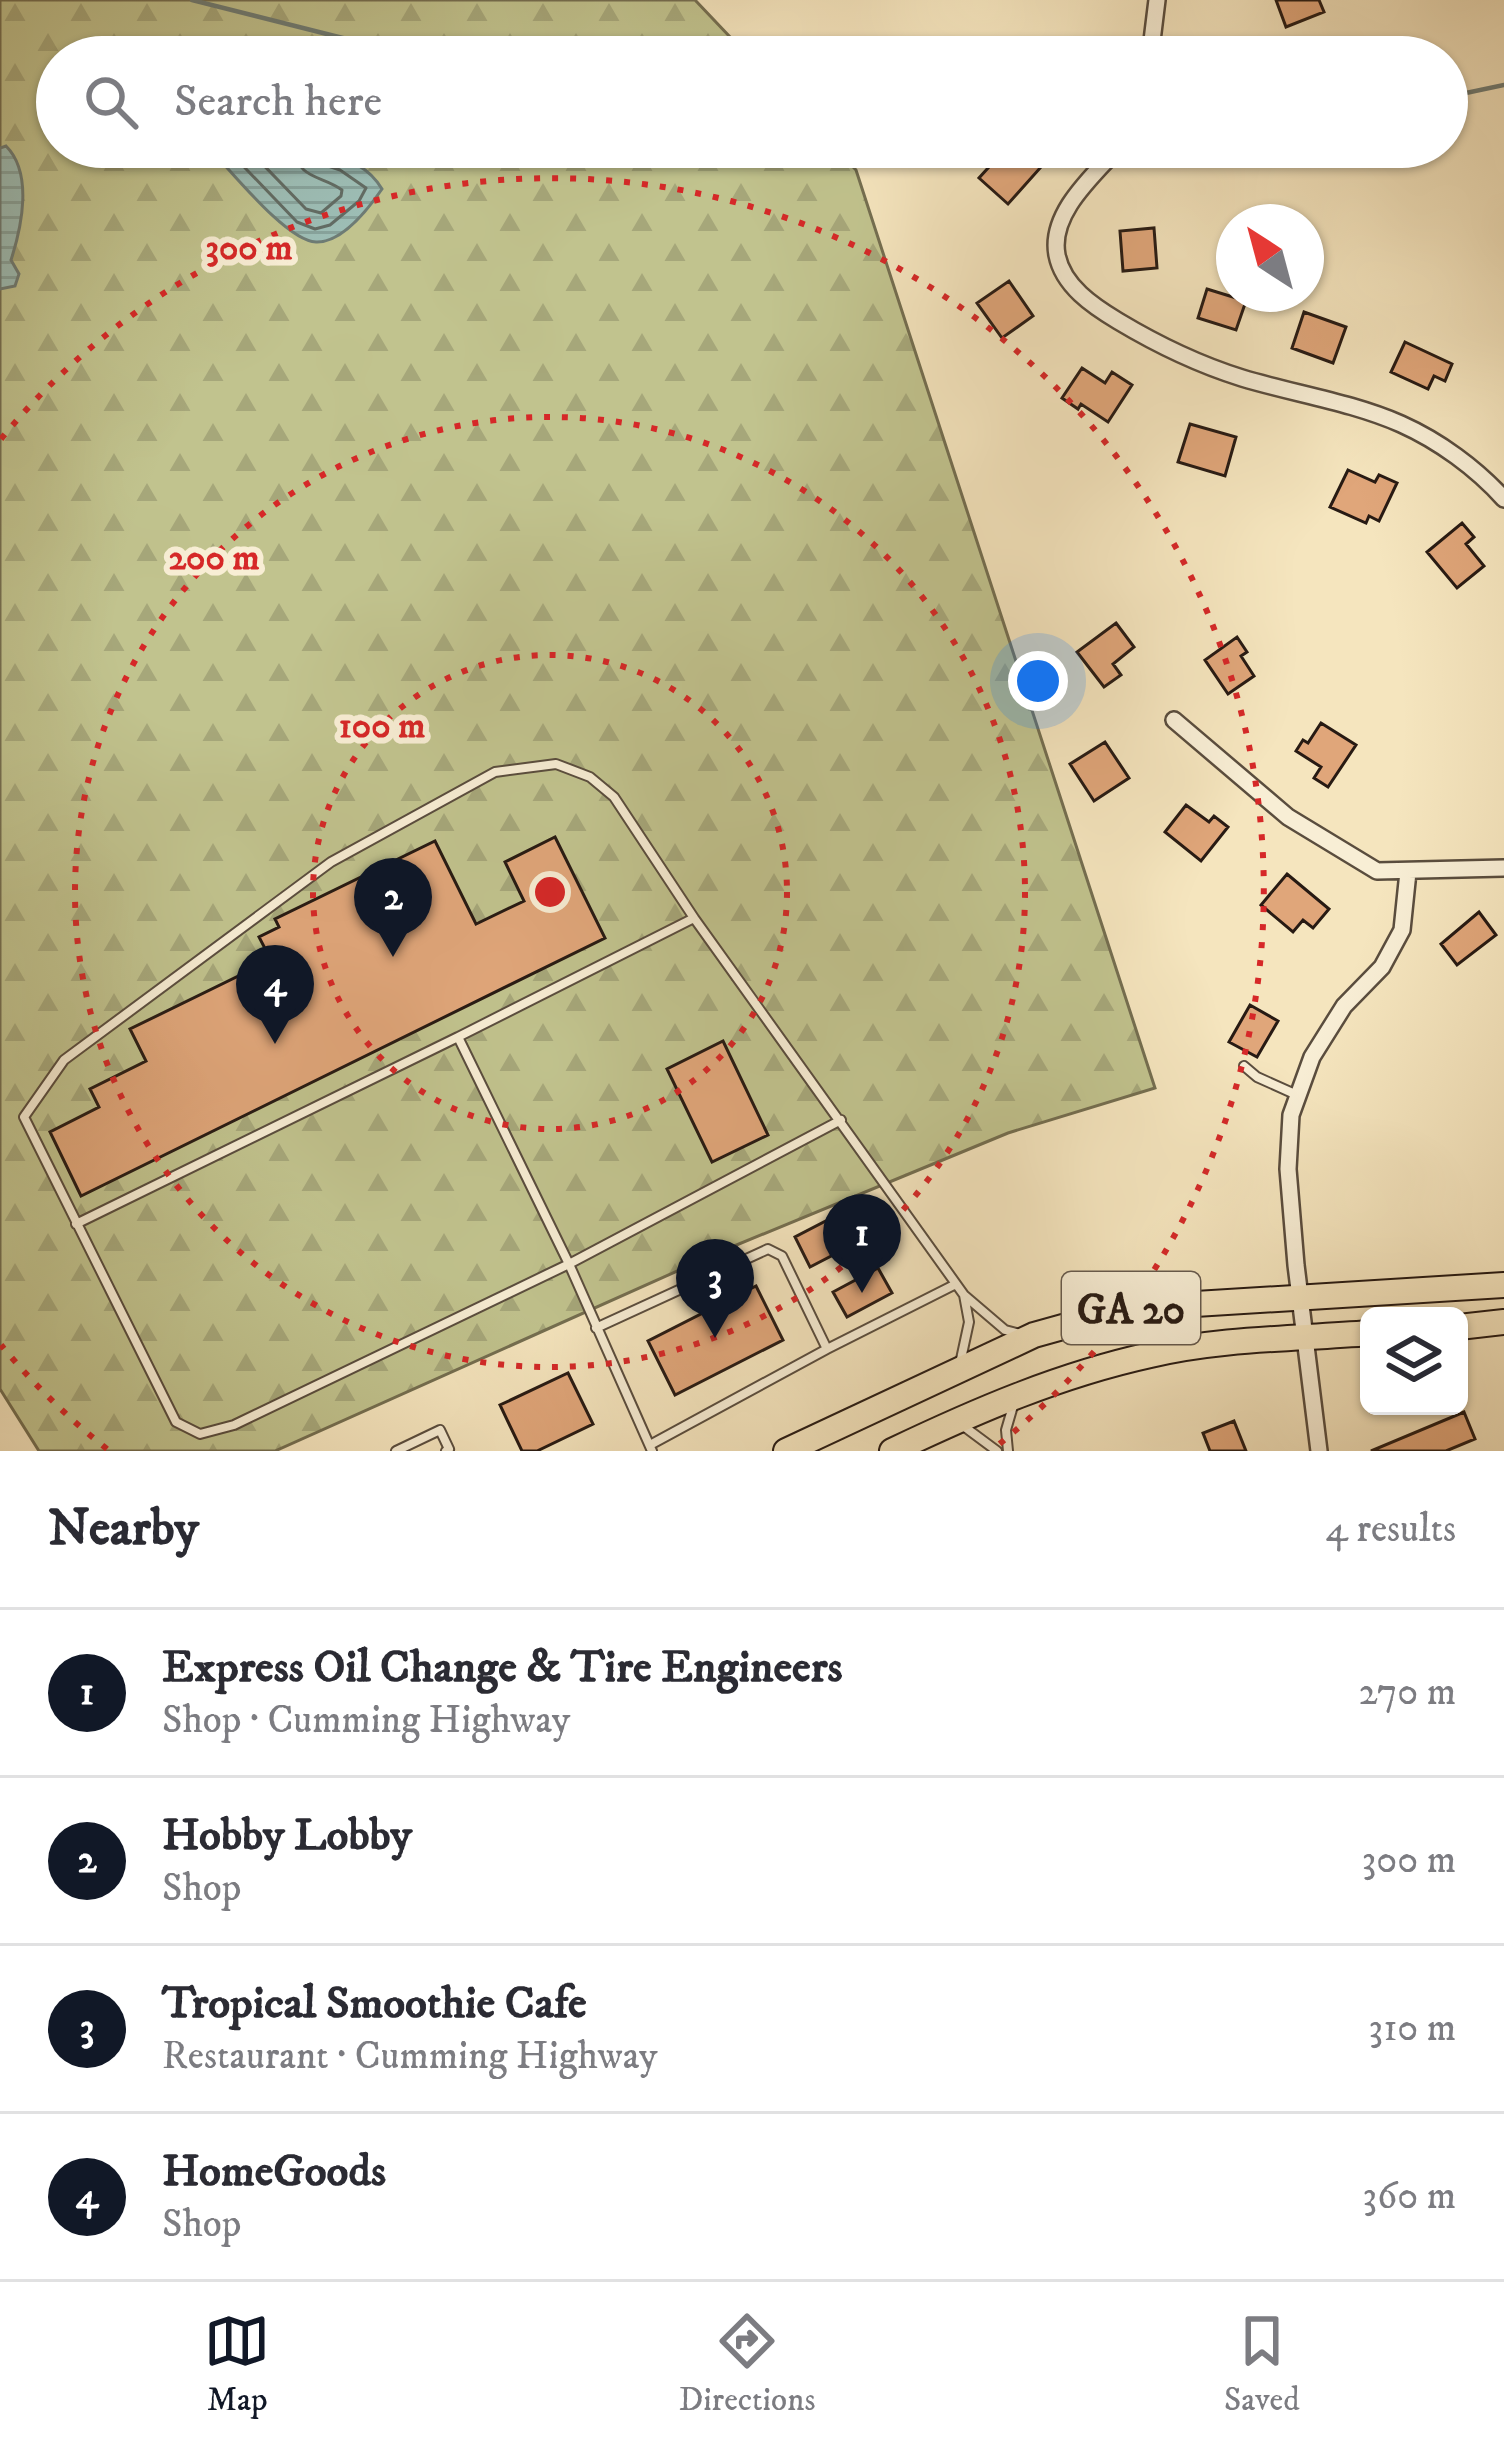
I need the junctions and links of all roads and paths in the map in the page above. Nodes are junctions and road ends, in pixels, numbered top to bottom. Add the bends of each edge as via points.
1 (1157, 0) edge
2 (1153, 36) edge
3 (1100, 168) edge
4 (1504, 499) edge
5 (1174, 720) dead end
6 (1504, 868) edge
7 (1408, 872) junction
8 (694, 919) junction
9 (458, 1037) junction
10 (1244, 1066) dead end
11 (1298, 1095) junction
12 (841, 1120) junction
13 (76, 1224) junction
14 (569, 1264) junction
15 (956, 1284) junction
16 (1504, 1285) edge
17 (964, 1295) junction
18 (1300, 1295) junction
19 (1504, 1322) edge
20 (1468, 1326) edge
21 (596, 1328) junction
22 (1034, 1335) junction
23 (1360, 1335) edge
24 (1305, 1338) junction
25 (827, 1349) junction
26 (958, 1370) junction
27 (1016, 1396) junction
28 (955, 1421) junction
29 (651, 1448) edge
30 (396, 1451) edge
31 (446, 1451) edge
32 (786, 1451) edge
33 (892, 1451) edge
34 (997, 1451) edge
35 (1008, 1451) edge
36 (1319, 1451) edge

1 - 2 street
3 - 4 street via 1071,203 1057,254 1089,304 1169,351 1400,424 1443,447
5 - 7 street via 1288,818 1377,872
6 - 7 street
7 - 11 street via 1402,930 1333,1023
8 - 9 lane
8 - 12 lane
8 - 13 lane via 614,797 590,776 556,764 495,772 332,862 64,1060 24,1117
9 - 13 lane
9 - 14 lane
10 - 11 lane
11 - 18 street via 1288,1169
12 - 14 lane
12 - 15 lane
13 - 14 lane via 176,1422 200,1434 234,1425
14 - 21 lane
15 - 17 lane
15 - 25 lane
16 - 18 main road, GA 20
17 - 22 lane via 1005,1330
17 - 26 lane via 969,1322
18 - 22 main road, GA 20 via 1130,1308
18 - 24 street
19 - 20 main road
21 - 25 lane via 768,1249 782,1256
21 - 29 lane
22 - 26 main road, GA 20
23 - 24 main road, GA 20
24 - 27 main road, GA 20 via 1153,1354
24 - 36 street
25 - 29 lane
26 - 32 main road, GA 20
27 - 28 main road, GA 20
27 - 35 lane
28 - 33 main road, GA 20
28 - 34 lane
30 - 31 lane via 440,1430

